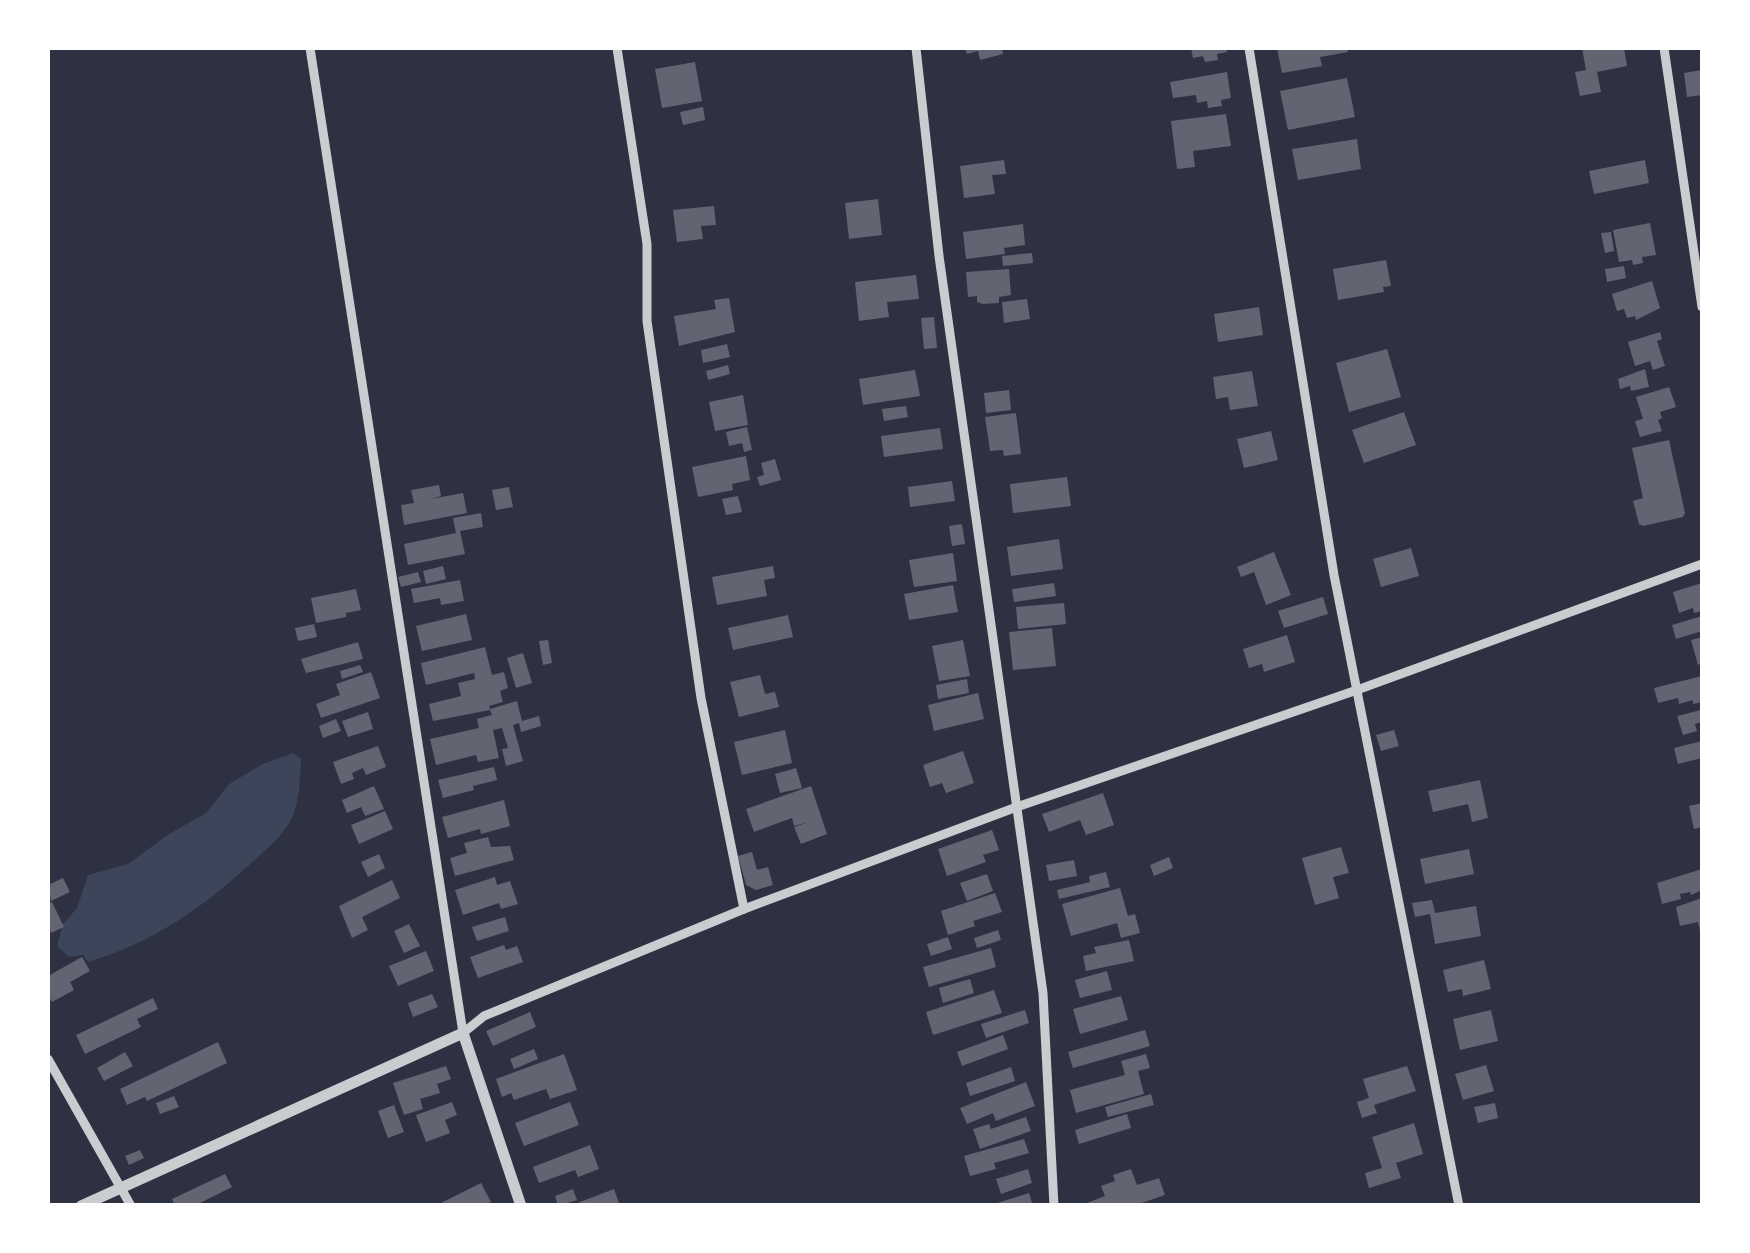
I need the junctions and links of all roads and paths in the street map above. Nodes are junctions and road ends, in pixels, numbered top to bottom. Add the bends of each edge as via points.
1 (310, 48) edge
2 (617, 48) edge
3 (916, 48) edge
4 (1249, 48) edge
5 (1664, 48) edge
6 (1702, 307) edge
7 (1702, 564) edge
8 (1357, 690) junction
9 (1014, 808) junction
10 (744, 909) junction
11 (463, 1034) junction
12 (48, 1058) edge
13 (120, 1187) junction
14 (80, 1206) edge
15 (130, 1206) edge
16 (521, 1206) edge
17 (1054, 1206) edge
18 (1459, 1206) edge

1 - 11 street
2 - 10 street via 647,244 647,321 698,678
3 - 9 street
4 - 8 street
5 - 6 street
7 - 8 street
8 - 9 street
8 - 18 street
9 - 10 street
9 - 17 street via 1042,993
10 - 11 street via 484,1016
11 - 13 street
11 - 16 street
12 - 13 street
13 - 14 street
13 - 15 street

